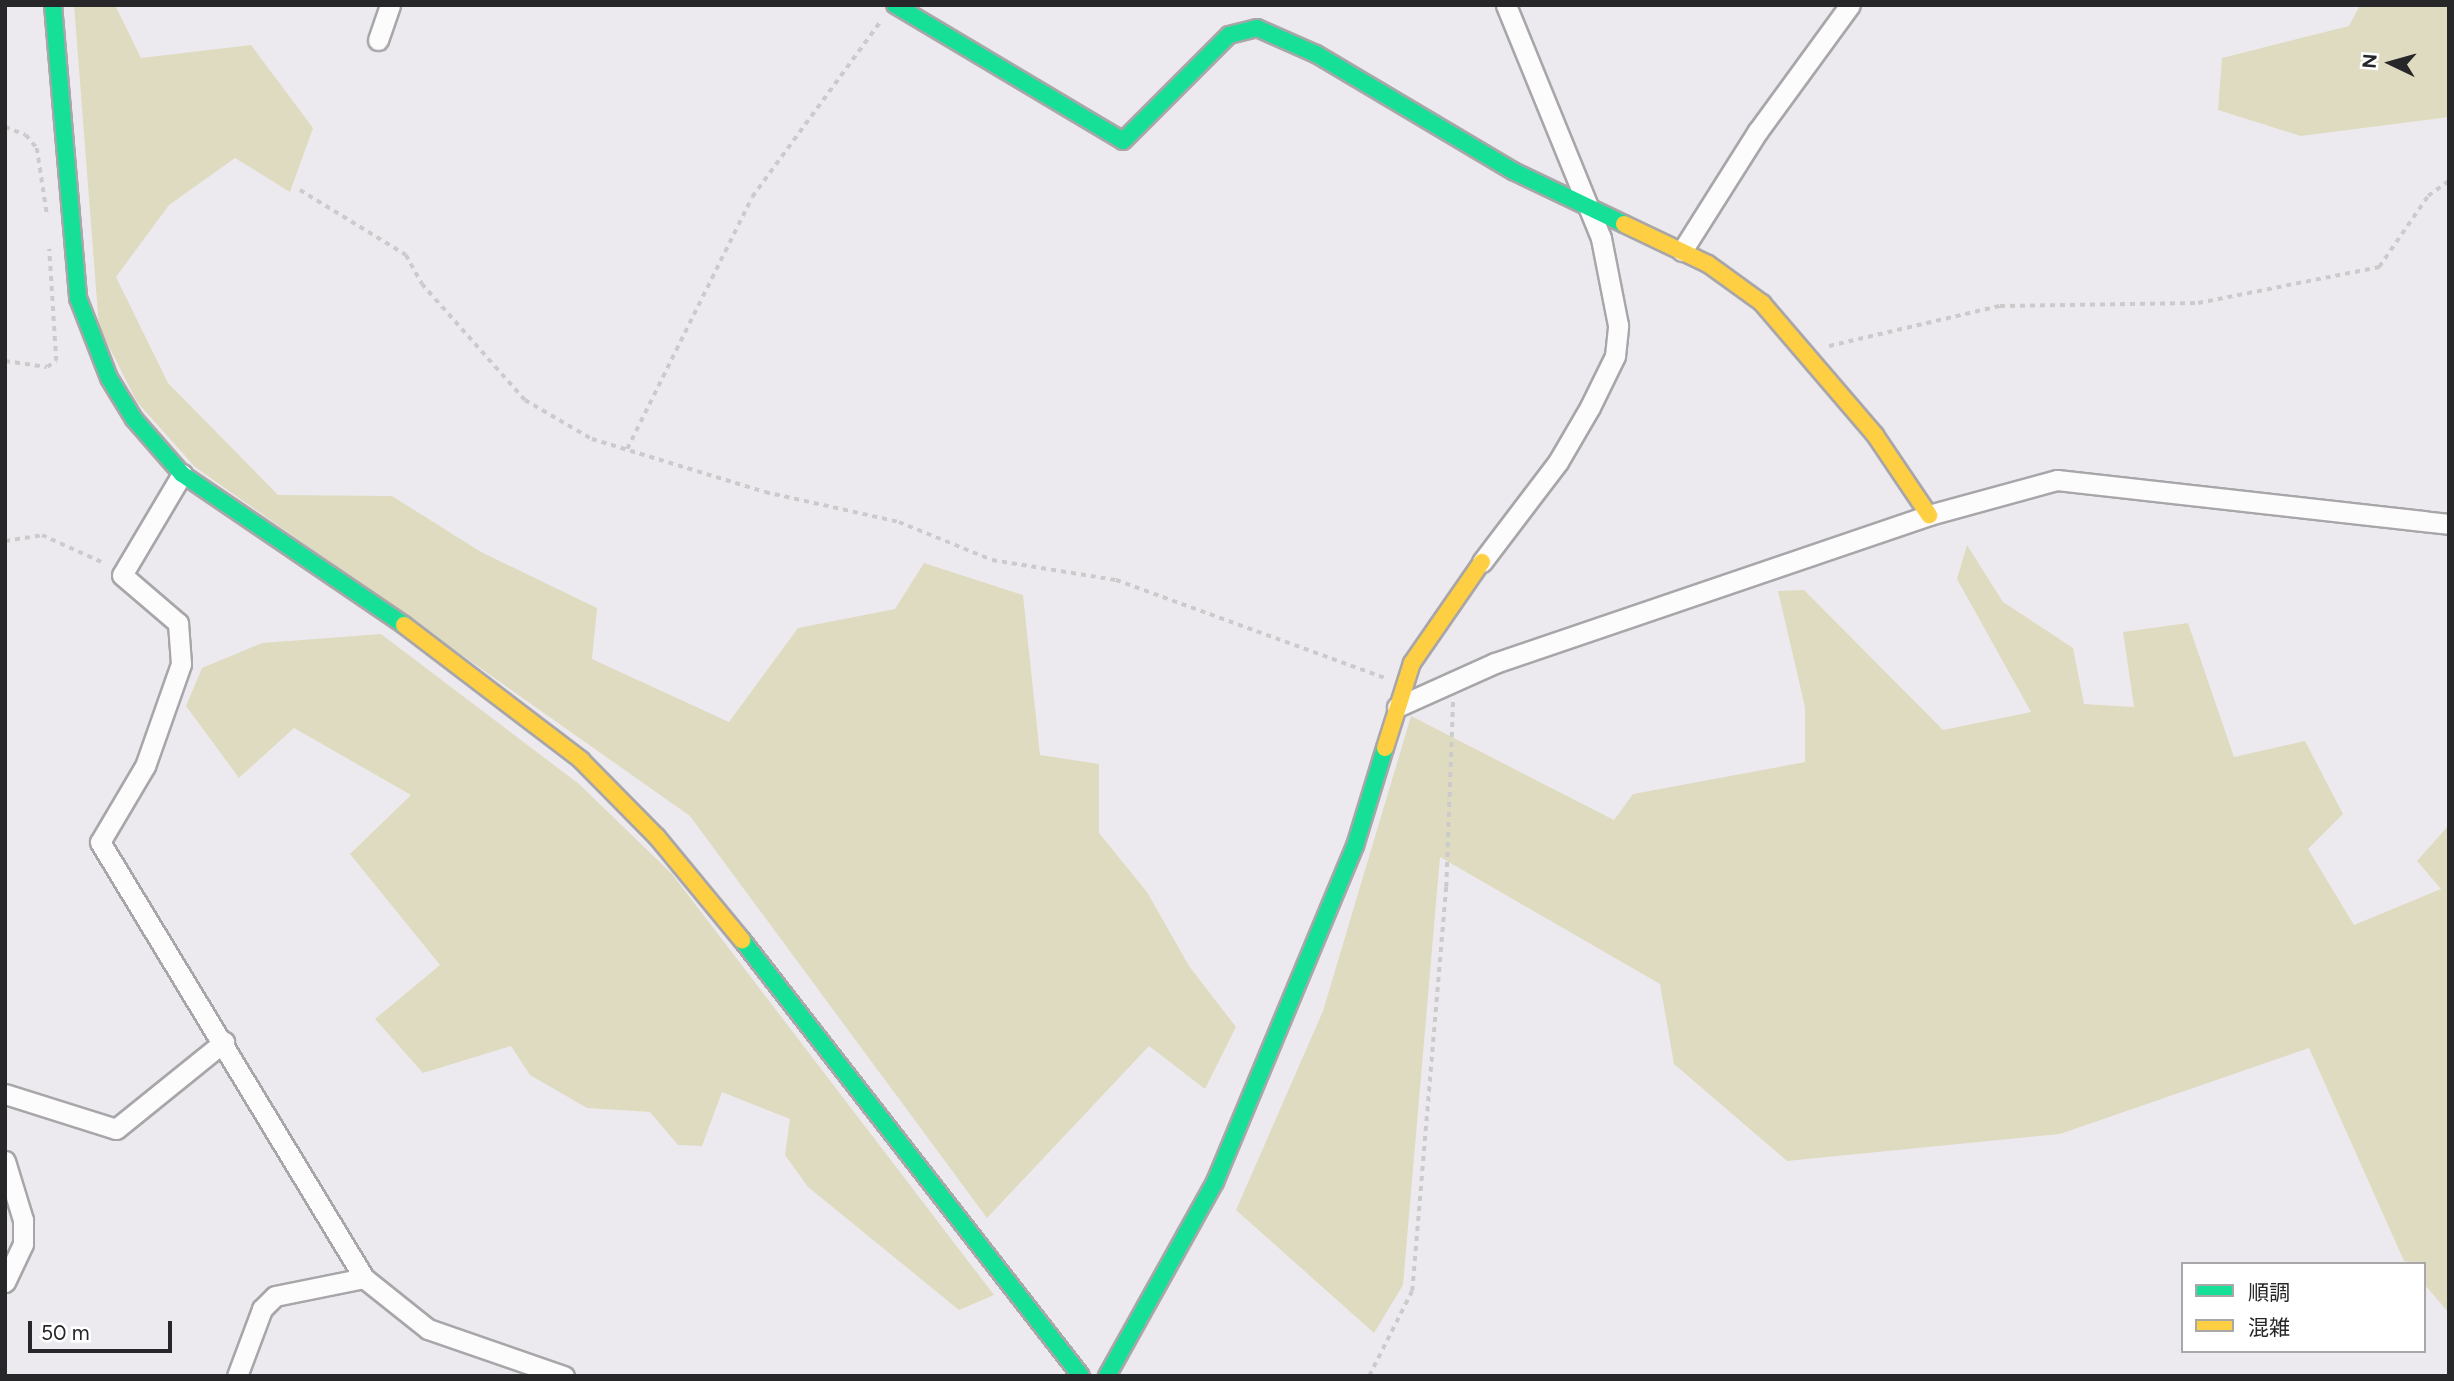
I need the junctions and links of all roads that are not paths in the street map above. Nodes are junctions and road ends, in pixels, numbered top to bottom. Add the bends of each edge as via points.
1 (53, 5) edge
2 (390, 5) edge
3 (1506, 5) edge
4 (1850, 5) edge
5 (889, 11) edge
6 (378, 40) dead end
7 (1589, 208) junction
8 (1682, 251) junction
9 (182, 474) junction
10 (1929, 514) junction
11 (2449, 524) edge
12 (1482, 562) joint
13 (1397, 707) junction
14 (224, 1042) junction
15 (5, 1094) edge
16 (5, 1161) edge
17 (364, 1278) junction
18 (5, 1282) edge
19 (237, 1376) edge
20 (564, 1376) edge
21 (1081, 1376) edge
22 (1107, 1376) edge

1 - 9 street via 78,298 108,378
2 - 6 street
3 - 7 street
4 - 8 street via 1758,131
5 - 7 street via 1123,141 1229,35 1257,28 1316,54 1513,171
7 - 8 street
7 - 12 street via 1612,284 1615,356 1558,462
8 - 10 street via 1762,303 1875,435
9 - 14 street via 122,575 178,623 184,642 145,766 100,842
9 - 21 street via 467,668 619,798 718,906
10 - 11 street via 2057,480
10 - 13 street via 1495,663 1453,686
12 - 13 street via 1433,628 1403,685
13 - 22 street via 1354,846 1274,1047 1215,1182
14 - 15 street via 117,1129
14 - 17 street
16 - 18 street via 21,1199 23,1232
17 - 19 street via 275,1296 262,1309
17 - 20 street via 428,1329

